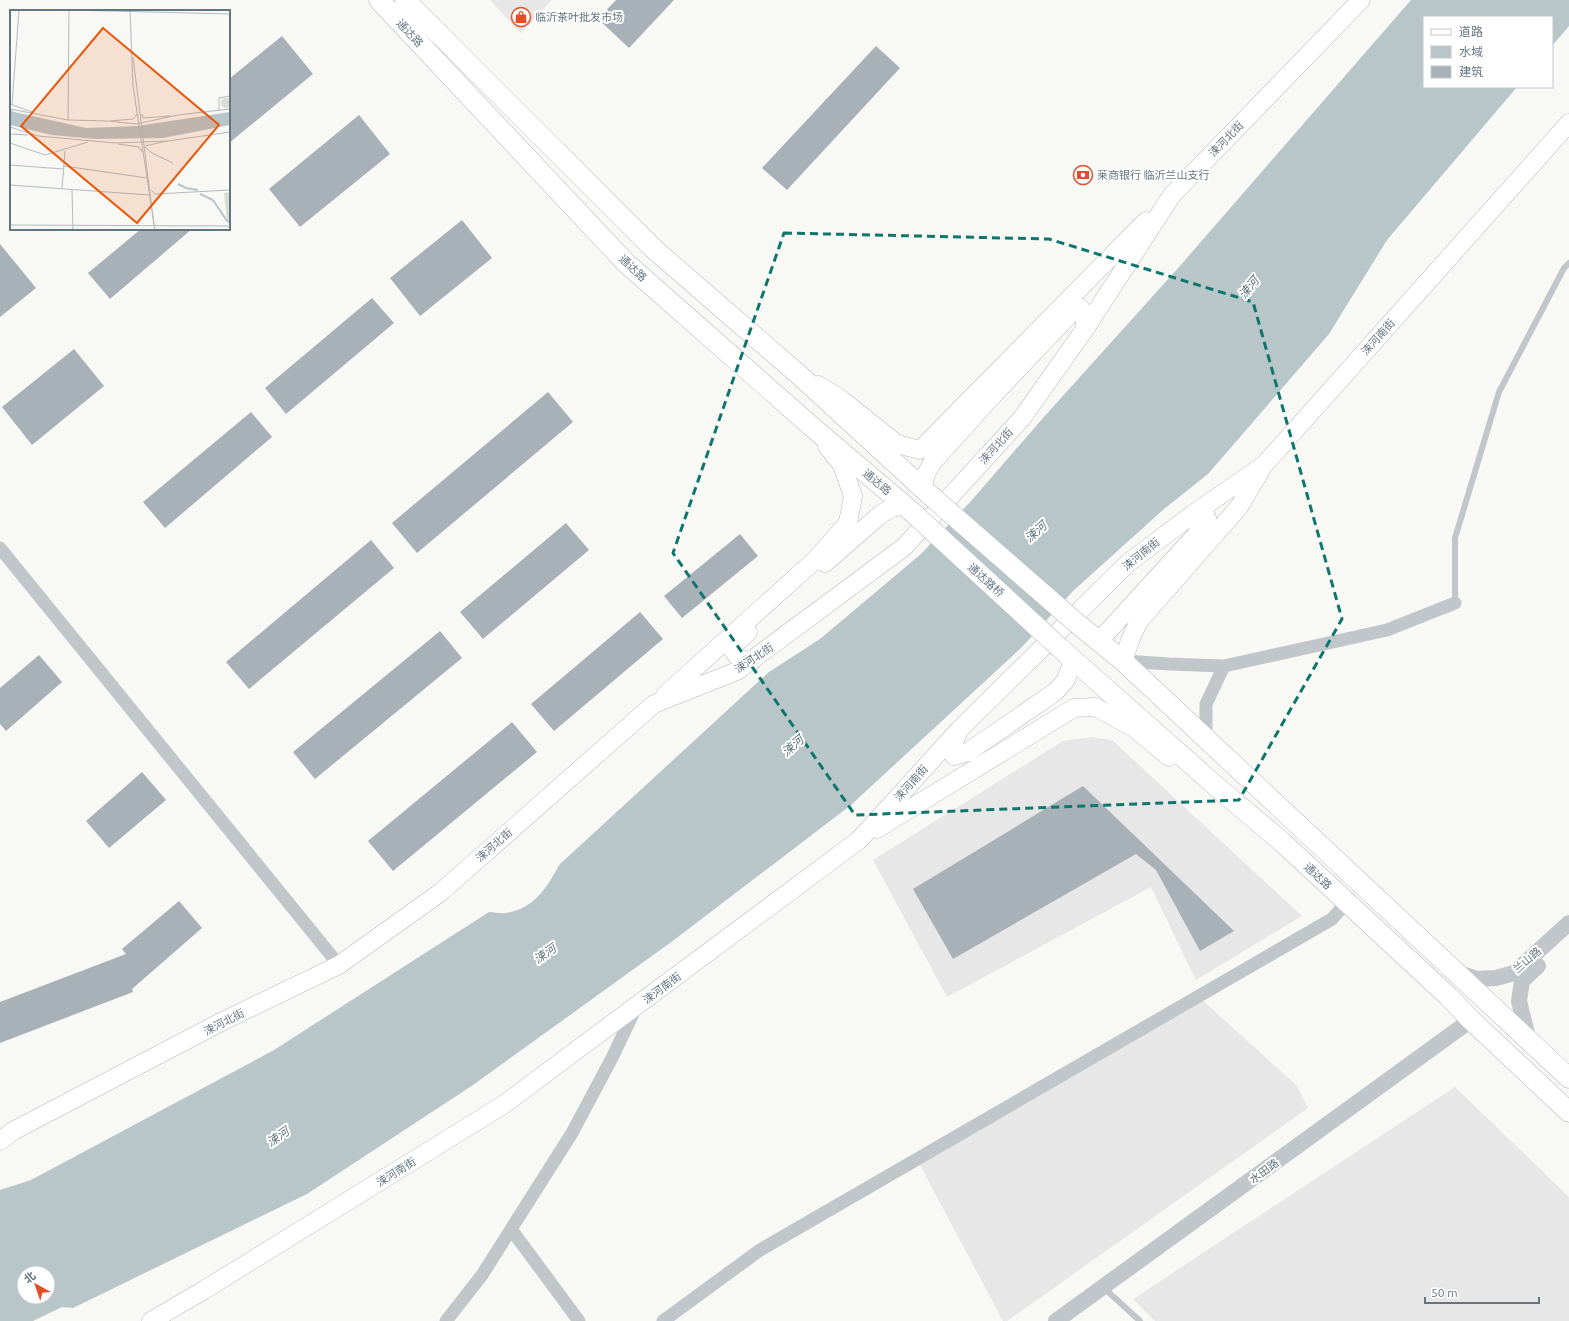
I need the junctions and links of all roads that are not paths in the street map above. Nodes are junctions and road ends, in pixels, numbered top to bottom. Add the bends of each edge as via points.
1 (379, 0) edge
2 (406, 0) edge
3 (1361, 0) edge
4 (1569, 123) edge
5 (1172, 195) junction
6 (1569, 263) edge
7 (1085, 329) junction
8 (798, 374) junction
9 (812, 426) junction
10 (1264, 465) junction
11 (926, 492) junction
12 (908, 508) junction
13 (1193, 514) junction
14 (0, 548) edge
15 (1455, 603) joint
16 (1099, 640) junction
17 (1067, 654) junction
18 (752, 661) junction
19 (1124, 661) junction
20 (1224, 666) junction
21 (654, 704) junction
22 (959, 730) junction
23 (1206, 737) junction
24 (1217, 787) junction
25 (859, 840) junction
26 (1347, 902) junction
27 (1569, 923) edge
28 (1569, 936) edge
29 (339, 965) junction
30 (1453, 971) junction
31 (636, 1007) junction
32 (1471, 1020) junction
33 (1528, 1038) junction
34 (1569, 1078) edge
35 (1569, 1112) edge
36 (4, 1136) edge
37 (511, 1229) junction
38 (1102, 1287) junction
39 (151, 1321) edge
40 (446, 1321) edge
41 (579, 1321) edge
42 (663, 1321) edge
43 (1056, 1321) edge
44 (1140, 1321) edge

1 - 9 main road, 通达路 via 626,262
2 - 8 main road, 通达路 via 655,250
3 - 5 main road, 涑河北街
4 - 10 main road, 涑河南街
5 - 7 main road, 涑河北街
5 - 8 main road via 920,450 898,444 842,400
6 - 15 lane via 1564,268 1499,392 1455,538
7 - 11 main road via 1085,314 1080,308 1072,311 932,463 926,474
7 - 18 main road, 涑河北街 via 1022,418 904,547
8 - 11 main road, 通达路
9 - 12 main road, 通达路
9 - 21 main road via 842,465 853,496 848,523 814,561
10 - 13 main road, 涑河南街
10 - 19 main road via 1239,507 1139,621
11 - 16 main road, bridge
12 - 17 main road, 通达路桥, bridge
12 - 18 main road via 892,508 881,514 736,643 733,650 737,656 743,661
13 - 16 main road via 1207,518 1196,535
13 - 22 main road, 涑河南街 via 1128,563
14 - 29 street
15 - 20 street via 1387,630
16 - 19 main road
17 - 22 main road via 1065,681 1055,692 968,752 954,756 951,749
17 - 24 main road, 通达路
18 - 21 main road, 涑河北街 via 737,671
19 - 20 street
19 - 23 main road
20 - 23 street via 1206,704
21 - 29 main road, 涑河北街 via 441,892
22 - 25 main road, 涑河南街
23 - 30 main road
24 - 25 main road via 1189,774 1134,728 1095,707 1074,708
24 - 26 main road, 通达路
25 - 31 main road, 涑河南街
26 - 32 main road, 通达路
26 - 42 street via 1332,919 760,1250
27 - 30 street, 兰山路 via 1514,973 1496,978 1477,979
28 - 33 street, 兰山路 via 1522,981 1519,1000
29 - 36 main road, 涑河北街 via 221,1022
30 - 33 main road
31 - 37 street via 572,1133
31 - 39 main road, 涑河南街 via 503,1105
32 - 35 main road, 通达路
32 - 38 street, 水田路
33 - 34 main road
37 - 40 street via 482,1276
37 - 41 street
38 - 43 street, 水田路
38 - 44 lane

